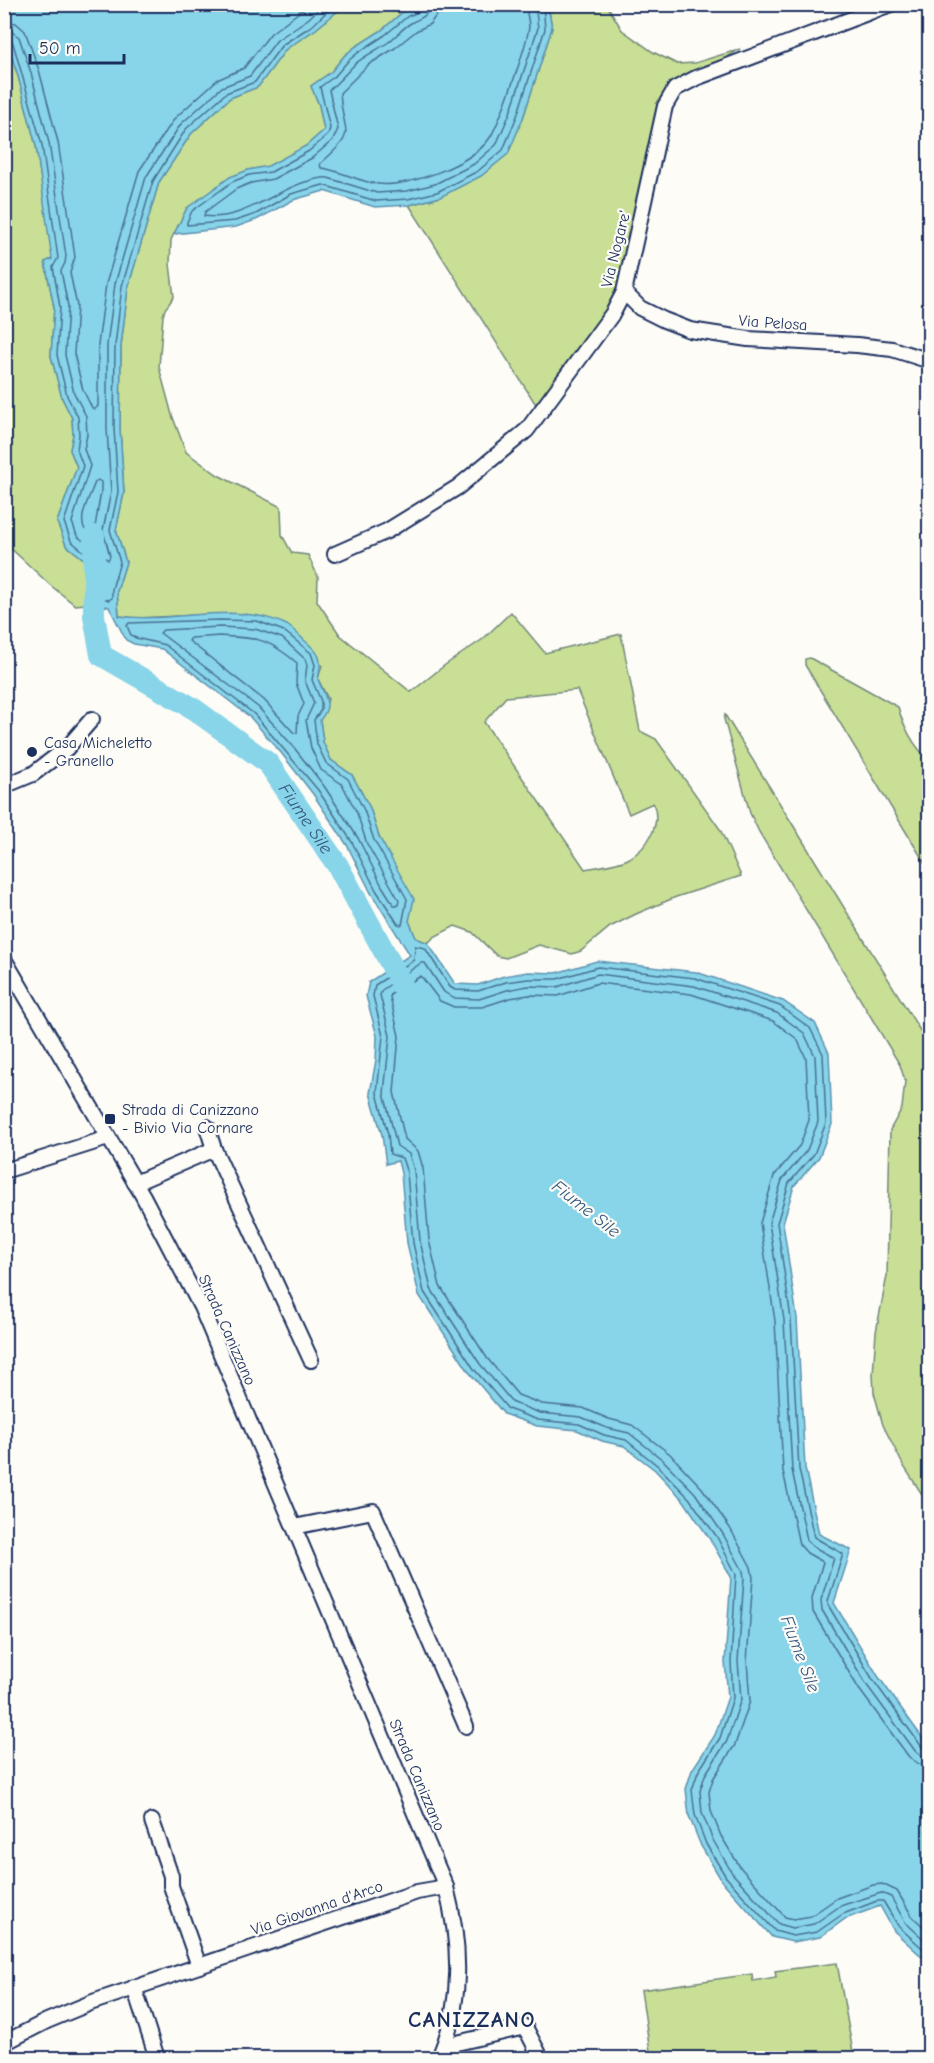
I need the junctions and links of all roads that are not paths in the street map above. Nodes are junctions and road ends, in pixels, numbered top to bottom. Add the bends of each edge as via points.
1 (891, 4) edge
2 (860, 10) edge
3 (624, 292) junction
4 (930, 361) edge
5 (335, 554) dead end
6 (92, 719) dead end
7 (4, 786) edge
8 (4, 959) edge
9 (207, 1127) dead end
10 (108, 1138) junction
11 (214, 1149) junction
12 (4, 1171) edge
13 (135, 1183) junction
14 (311, 1360) dead end
15 (294, 1527) junction
16 (466, 1726) dead end
17 (152, 1821) dead end
18 (446, 1887) junction
19 (199, 1966) junction
20 (134, 1987) junction
21 (4, 2043) edge
22 (442, 2052) edge
23 (157, 2058) edge
24 (542, 2058) edge

1 - 2 street, Via Nogare'
2 - 3 street, Via Nogare' via 675,88 665,106
3 - 4 street, Via Pelosa via 640,308 690,330 748,339 892,349
3 - 5 street, Via Nogare' via 613,313 527,430 458,487 387,531
6 - 7 street via 67,748 33,774
8 - 10 street, Strada Canizzano
9 - 11 street
10 - 12 street
10 - 13 street, Strada Canizzano
11 - 13 street
11 - 14 street
13 - 15 street, Strada Canizzano via 201,1308
15 - 16 street via 373,1511
15 - 18 street, Strada Canizzano
17 - 19 street
18 - 19 street, Via Giovanna d'Arco via 417,1892
18 - 22 street, Strada Canizzano via 457,1943 458,1974 456,2001
19 - 20 street, Via Giovanna d'Arco
20 - 21 street, Via Giovanna d'Arco via 46,2021
20 - 23 street
22 - 24 street, Strada Canizzano via 525,2027

